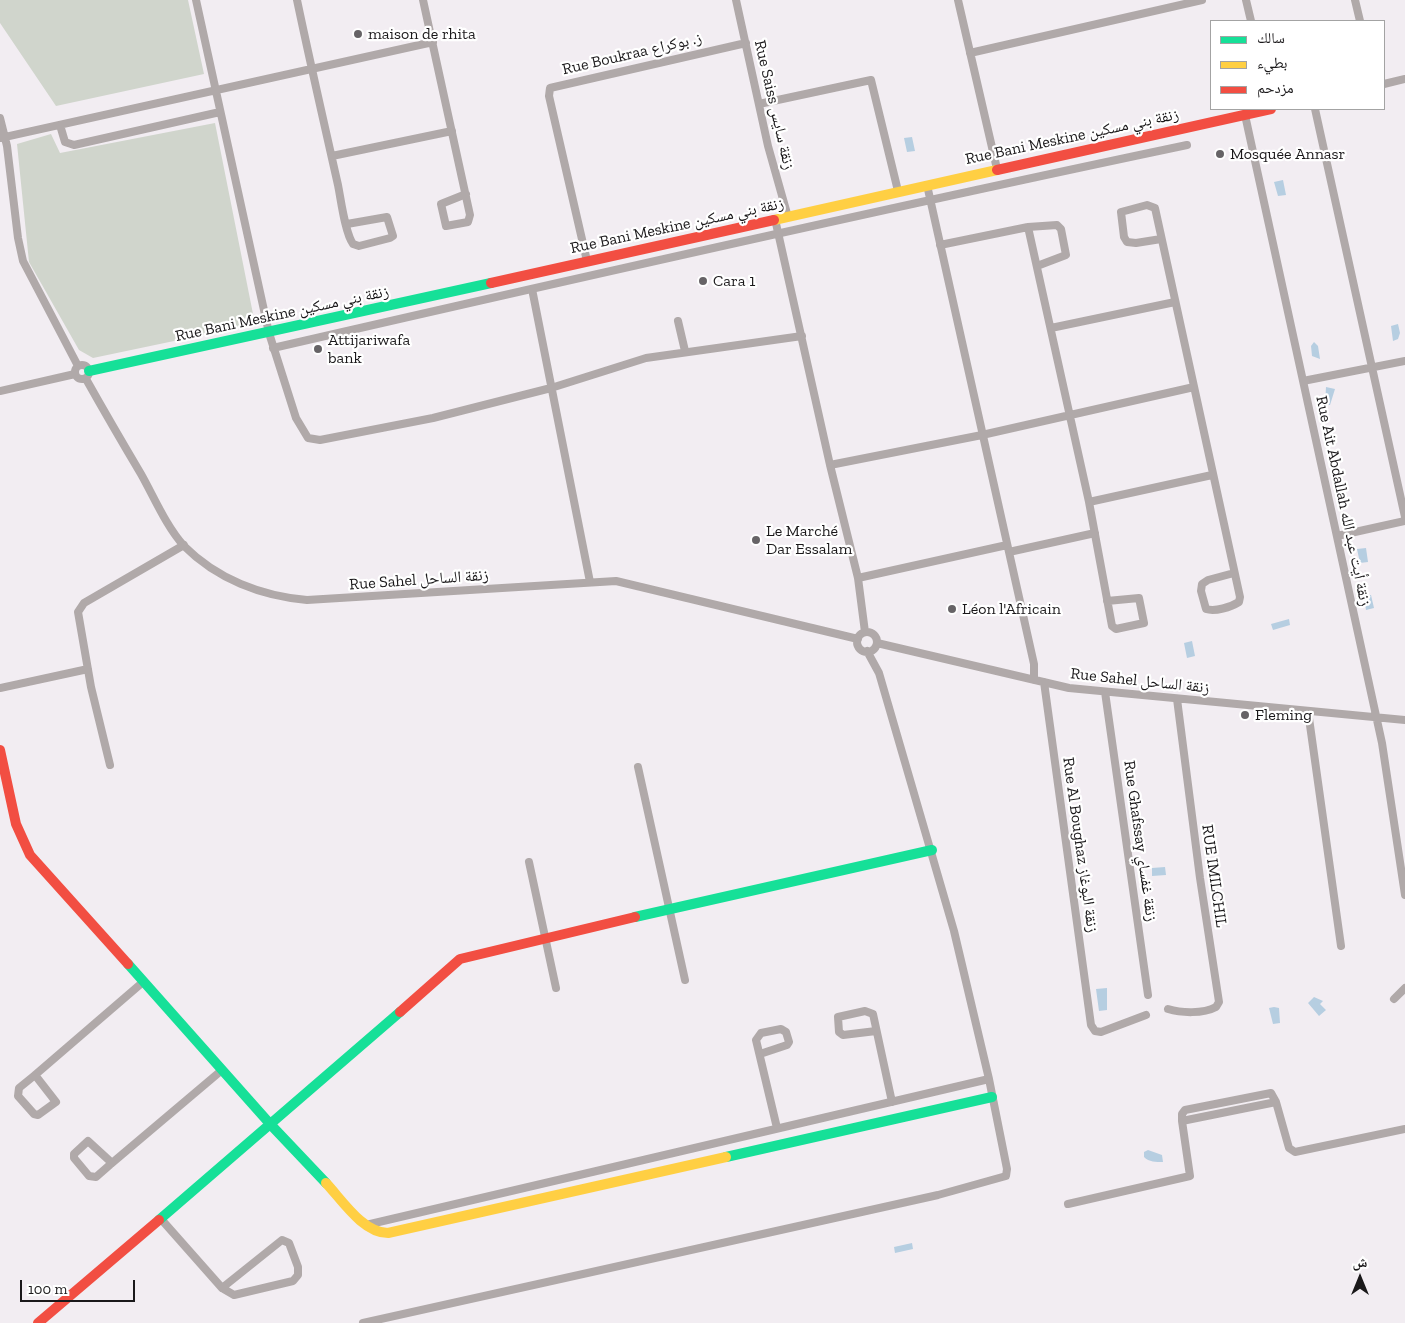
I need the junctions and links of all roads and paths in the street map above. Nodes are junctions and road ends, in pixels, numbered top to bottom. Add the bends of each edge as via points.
1 (196, 0) edge
2 (297, 0) edge
3 (423, 0) edge
4 (736, 0) edge
5 (958, 0) edge
6 (1202, 0) edge
7 (1246, 0) edge
8 (1355, 0) edge
9 (1251, 20) edge
10 (1360, 20) edge
11 (433, 42) junction
12 (746, 43) junction
13 (970, 52) junction
14 (312, 69) junction
15 (1405, 79) edge
16 (1385, 84) edge
17 (216, 90) junction
18 (759, 104) junction
19 (1267, 110) edge
20 (1315, 110) edge
21 (220, 112) junction
22 (1245, 115) junction
23 (0, 118) edge
24 (60, 125) junction
25 (452, 131) junction
26 (3, 137) edge
27 (1187, 145) dead end
28 (332, 156) junction
29 (997, 169) junction
30 (927, 185) junction
31 (898, 191) junction
32 (466, 194) junction
33 (930, 199) junction
34 (788, 217) junction
35 (776, 219) junction
36 (347, 224) junction
37 (1028, 227) junction
38 (779, 235) junction
39 (1161, 239) junction
40 (940, 245) junction
41 (587, 261) junction
42 (1037, 266) junction
43 (532, 289) junction
44 (1175, 302) junction
45 (678, 321) dead end
46 (1051, 328) junction
47 (269, 333) junction
48 (802, 336) junction
49 (273, 348) junction
50 (685, 351) junction
51 (1405, 361) edge
52 (78, 366) junction
53 (1372, 368) junction
54 (75, 374) junction
55 (87, 375) junction
56 (1303, 381) junction
57 (550, 388) junction
58 (1194, 388) junction
59 (0, 391) edge
60 (1069, 414) junction
61 (982, 436) junction
62 (830, 465) junction
63 (1212, 475) junction
64 (1089, 502) junction
65 (1405, 517) edge
66 (1405, 521) edge
67 (1095, 533) junction
68 (1337, 536) junction
69 (184, 545) junction
70 (1008, 549) junction
71 (1234, 573) junction
72 (858, 578) junction
73 (590, 582) junction
74 (1107, 601) junction
75 (866, 632) junction
76 (858, 639) junction
77 (877, 643) junction
78 (867, 651) junction
79 (88, 669) junction
80 (1034, 680) junction
81 (1044, 682) junction
82 (0, 688) edge
83 (1105, 692) junction
84 (1177, 699) junction
85 (1308, 711) junction
86 (1376, 718) junction
87 (1405, 720) edge
88 (0, 750) edge
89 (110, 765) dead end
90 (638, 767) dead end
91 (932, 850) junction
92 (529, 862) dead end
93 (1405, 895) edge
94 (669, 909) junction
95 (545, 939) junction
96 (1341, 946) dead end
97 (685, 980) dead end
98 (143, 982) junction
99 (556, 988) dead end
100 (1405, 988) edge
101 (1148, 994) dead end
102 (1394, 999) dead end
103 (1168, 1009) dead end
104 (1146, 1015) dead end
105 (876, 1031) junction
106 (760, 1054) dead end
107 (222, 1070) junction
108 (35, 1075) junction
109 (989, 1079) junction
110 (992, 1097) junction
111 (892, 1102) junction
112 (271, 1125) junction
113 (777, 1128) junction
114 (1405, 1129) edge
115 (729, 1139) junction
116 (732, 1155) junction
117 (112, 1163) junction
118 (1068, 1204) dead end
119 (161, 1219) junction
120 (366, 1225) junction
121 (222, 1288) junction
122 (38, 1323) edge
123 (363, 1323) edge

1 - 17 street
2 - 14 street
3 - 11 street
4 - 12 street, Rue Saiss زنقة سايس
5 - 13 street
6 - 13 street
7 - 9 street
8 - 10 street
11 - 14 street
11 - 25 street
12 - 18 street, Rue Saiss زنقة سايس
12 - 41 street, Rue Boukraa ز. بوكراع via 550,88
13 - 29 street
14 - 17 street
14 - 28 street
15 - 16 street
17 - 21 street
17 - 24 street
18 - 31 street via 871,80
18 - 34 street, Rue Saiss زنقة سايس
19 - 22 street, Rue Bani Meskine زنقة بني مسكين
20 - 53 street
21 - 24 street via 74,145 64,142
21 - 47 street
22 - 29 street, Rue Bani Meskine زنقة بني مسكين
22 - 56 street, Rue Ait Abdallah زنقة أيت عبد الله
23 - 26 street
24 - 26 street
25 - 28 street
25 - 32 street
26 - 52 street via 23,261
27 - 33 street
28 - 36 street
29 - 30 street, Rue Bani Meskine زنقة بني مسكين
30 - 31 street, Rue Bani Meskine زنقة بني مسكين
30 - 33 street
31 - 34 street, Rue Bani Meskine زنقة بني مسكين
32 - 32 street via 470,221 446,226 441,204
33 - 38 street
33 - 40 street
34 - 35 street, Rue Bani Meskine زنقة بني مسكين
35 - 38 street
35 - 41 street, Rue Bani Meskine زنقة بني مسكين
36 - 36 street via 351,241 356,245 392,236 387,217
37 - 40 street
37 - 42 street
37 - 42 street via 1053,224 1061,229 1065,256
38 - 43 street
38 - 48 street
39 - 39 street via 1154,206 1122,212 1127,242
39 - 44 street
40 - 61 street
41 - 47 street, Rue Bani Meskine زنقة بني مسكين
42 - 46 street
43 - 49 street
43 - 57 street
44 - 46 street
44 - 58 street
45 - 50 street
46 - 60 street
47 - 49 street
47 - 55 street, Rue Bani Meskine زنقة بني مسكين
48 - 50 street
48 - 62 street
49 - 57 street via 299,426 308,438 314,440 433,418
50 - 57 street via 646,358
51 - 53 street
52 - 54 street
52 - 55 street via 85,366
53 - 56 street
53 - 65 street
54 - 55 street via 78,378
54 - 59 street
55 - 69 street, Rue Sahel زنقة الساحل
56 - 68 street, Rue Ait Abdallah زنقة أيت عبد الله
57 - 73 street
58 - 60 street
58 - 63 street
60 - 61 street
60 - 64 street
61 - 62 street
61 - 70 street
62 - 72 street
63 - 64 street
63 - 71 street
64 - 67 street
66 - 68 street
67 - 70 street
67 - 74 street
68 - 86 street, Rue Ait Abdallah زنقة أيت عبد الله
69 - 73 street, Rue Sahel زنقة الساحل via 227,578 258,591 287,598 342,598
69 - 79 street via 80,607 78,618
70 - 72 street
70 - 80 street via 1034,664
71 - 71 street via 1202,584 1206,609 1215,610 1239,602
72 - 75 street
73 - 76 street, Rue Sahel زنقة الساحل via 626,582
74 - 74 street via 1139,598 1144,623 1114,629
75 - 76 street
75 - 77 street via 873,634
76 - 78 street via 859,647
77 - 78 street via 873,650
77 - 80 street, Rue Sahel زنقة الساحل
78 - 91 street via 879,673
79 - 82 street
79 - 89 street
80 - 81 street, Rue Sahel زنقة الساحل
81 - 83 street, Rue Sahel زنقة الساحل
81 - 104 street, Rue Al Boughaz زنقة البوغاز via 1092,1028 1098,1032
83 - 84 street, Rue Sahel زنقة الساحل
83 - 101 street, Rue Ghafssay زنقة غفساي
84 - 85 street, Rue Sahel زنقة الساحل
84 - 103 street, RUE IMILCHIL via 1219,1002 1207,1010
85 - 86 street, Rue Sahel زنقة الساحل
85 - 96 street
86 - 87 street, Rue Sahel زنقة الساحل
86 - 93 street, Rue Ait Abdallah زنقة أيت عبد الله
88 - 98 street via 16,824 30,855
90 - 94 street
91 - 94 street
91 - 109 street
92 - 95 street
94 - 95 street
94 - 97 street
95 - 99 street
95 - 112 street via 466,957 454,963
98 - 107 street
98 - 108 street
100 - 102 street
105 - 105 street via 874,1015 870,1011 838,1017 839,1032 843,1035
105 - 111 street
106 - 113 street
107 - 112 street
107 - 117 street
108 - 108 street via 19,1088 17,1094 38,1115 56,1102
109 - 110 street
109 - 111 street
110 - 116 street
110 - 123 street via 1007,1169 1002,1178
111 - 113 street
112 - 119 street
112 - 120 street
113 - 115 street
114 - 118 street via 1293,1152 1270,1093 1185,1110 1182,1121 1190,1176
115 - 116 street
115 - 120 street
116 - 120 street via 388,1233
117 - 117 street via 96,1177 90,1177 74,1154 88,1141
119 - 121 street
119 - 122 street
121 - 121 street via 234,1295 293,1281 299,1271 288,1243 278,1242

